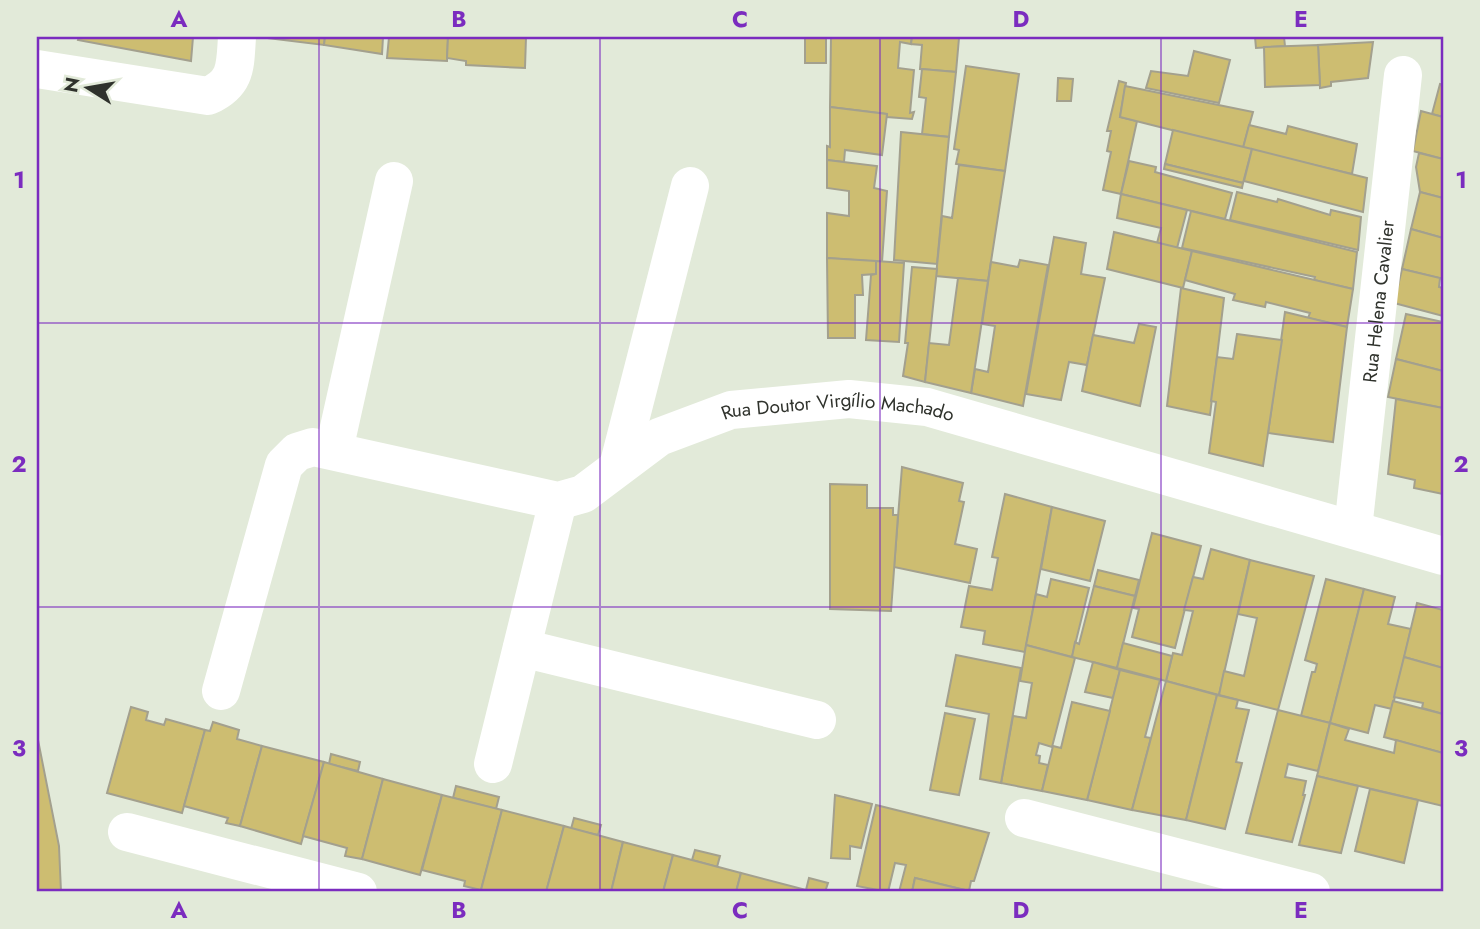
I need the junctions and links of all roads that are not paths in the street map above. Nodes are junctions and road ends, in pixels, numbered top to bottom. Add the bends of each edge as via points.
1 (237, 37) edge
2 (37, 69) edge
3 (1403, 75) dead end
4 (394, 181) dead end
5 (690, 186) dead end
6 (334, 450) junction
7 (618, 467) junction
8 (558, 501) junction
9 (1353, 529) junction
10 (1443, 556) edge
11 (522, 648) junction
12 (222, 691) dead end
13 (817, 720) dead end
14 (493, 764) dead end
15 (1024, 818) dead end
16 (127, 832) dead end
17 (358, 892) edge
18 (1311, 892) edge

1 - 2 street via 231,78 223,89 208,96
3 - 9 street, Rua Helena Cavalier
4 - 6 street
5 - 7 street
6 - 8 street
6 - 12 street via 313,447 297,452 284,465
7 - 8 street, Rua Doutor Virgílio Machado via 583,494
7 - 9 street, Rua Doutor Virgílio Machado via 659,437 731,410 849,399 927,407
8 - 11 street
9 - 10 street, Rua Doutor Virgílio Machado
11 - 13 street
11 - 14 street
15 - 18 street
16 - 17 street

